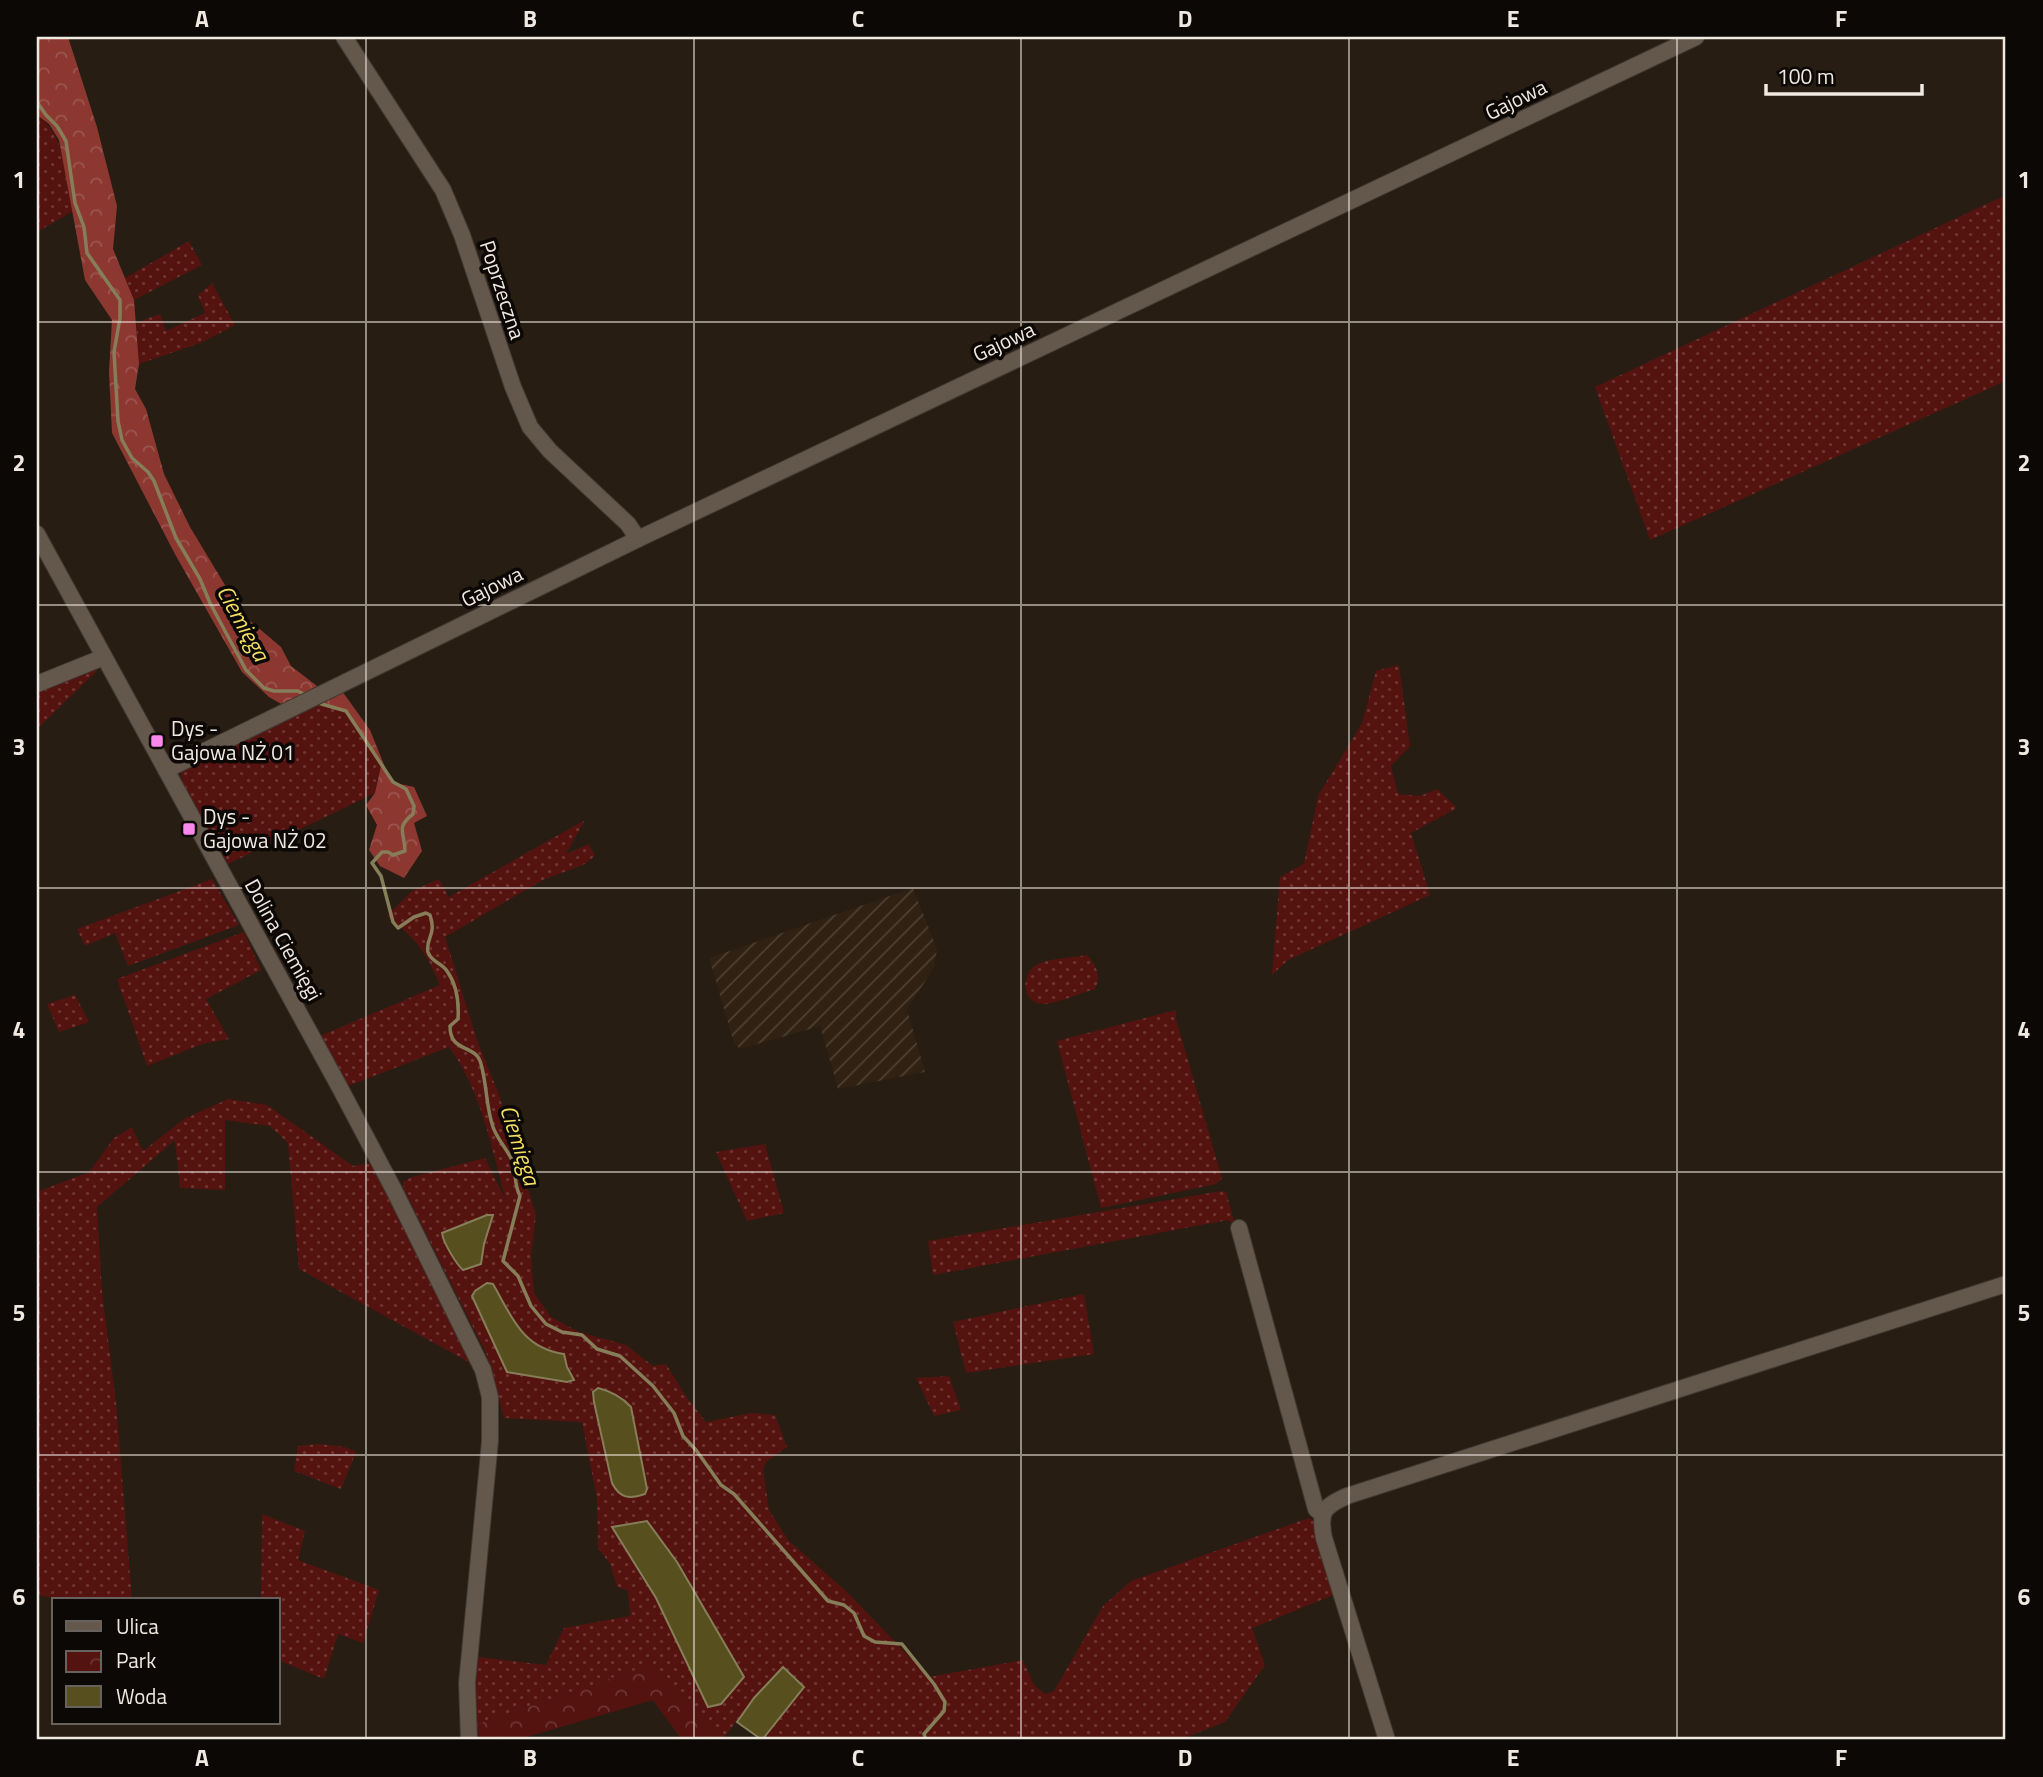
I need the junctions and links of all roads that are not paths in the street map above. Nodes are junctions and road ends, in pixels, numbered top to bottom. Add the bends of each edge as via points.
1 (344, 37) edge
2 (1696, 37) edge
3 (37, 534) edge
4 (638, 539) junction
5 (104, 657) junction
6 (37, 684) edge
7 (166, 770) junction
8 (1239, 1228) dead end
9 (2006, 1284) edge
10 (1322, 1514) junction
11 (469, 1740) edge
12 (1387, 1740) edge

1 - 4 street, Poprzeczna via 443,190 530,427
2 - 4 street, Gajowa
3 - 5 street, Dolina Ciemięgi
4 - 7 street, Gajowa
5 - 6 street
5 - 7 street, Dolina Ciemięgi
7 - 11 street, Dolina Ciemięgi via 390,1183 486,1379 490,1441 467,1683
8 - 10 street via 1316,1509
9 - 10 street via 1347,1496
10 - 12 street via 1324,1538

